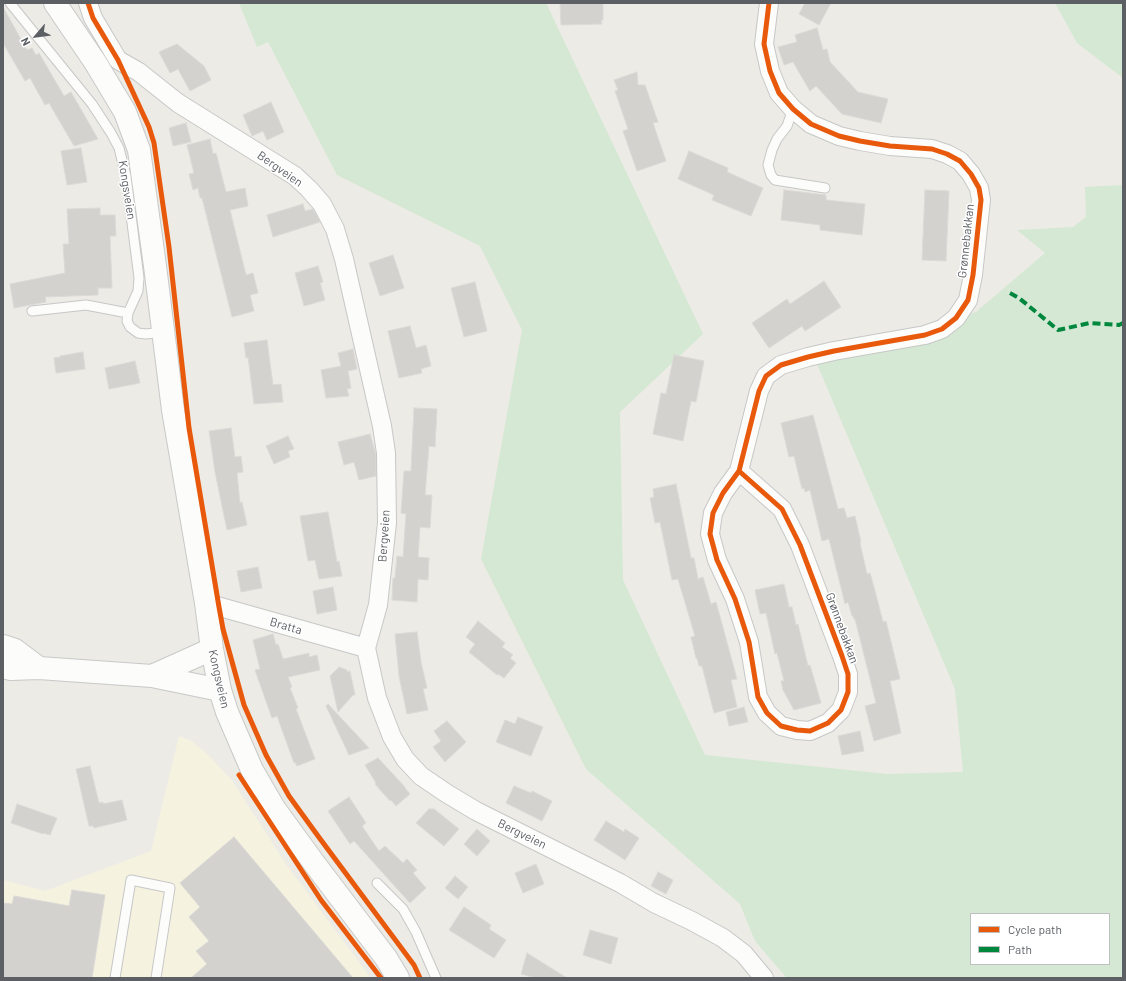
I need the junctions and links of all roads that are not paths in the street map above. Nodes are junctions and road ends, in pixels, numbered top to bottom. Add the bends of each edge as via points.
1 (10, 3) edge
2 (55, 3) edge
3 (88, 3) edge
4 (769, 3) edge
5 (793, 109) junction
6 (825, 188) dead end
7 (32, 311) dead end
8 (128, 313) junction
9 (164, 332) junction
10 (740, 471) junction
11 (206, 603) junction
12 (3, 646) edge
13 (366, 648) junction
14 (212, 649) junction
15 (3, 667) edge
16 (39, 668) junction
17 (152, 676) junction
18 (220, 690) junction
19 (377, 883) dead end
20 (115, 978) edge
21 (156, 978) edge
22 (398, 978) edge
23 (436, 978) edge
24 (764, 978) edge

1 - 8 lane, Kongsveien via 92,104 119,148 126,176 139,278 138,291
2 - 9 main road, Kongsveien via 113,91 134,132 143,175
3 - 13 street, Bergveien via 93,18 118,60 139,72 178,103 295,176 322,204 335,229 344,259 386,453 387,523 378,605
4 - 5 street, Grønnebakkan via 764,44 770,71 779,93
5 - 6 lane via 787,126 772,150 768,165 771,174 775,180
5 - 10 street, Grønnebakkan via 811,124 840,136 890,146 932,149 960,161 979,188 981,200 973,275 968,300 956,318 942,329 925,335 808,357 781,365 766,376 759,391
7 - 8 lane via 86,306
8 - 9 lane via 130,327 134,331 146,334
9 - 11 main road, Kongsveien via 173,410
10 - 10 street, Grønnebakkan via 713,513 710,534 717,560 735,599 749,642 758,697 767,714 781,726 810,731 828,723 841,710 848,692 848,674 800,545 782,509
11 - 13 street, Bratta
11 - 14 main road, Kongsveien
12 - 16 main road via 15,650
13 - 24 street, Bergveien via 377,698 392,737 405,759 421,776 476,811 723,938 744,954
14 - 17 main road
14 - 18 main road, Kongsveien
15 - 16 main road
16 - 17 main road
17 - 18 main road
18 - 22 main road, Kongsveien via 252,770 274,808 386,958
19 - 23 lane via 403,909
20 - 21 lane via 131,880 170,888

